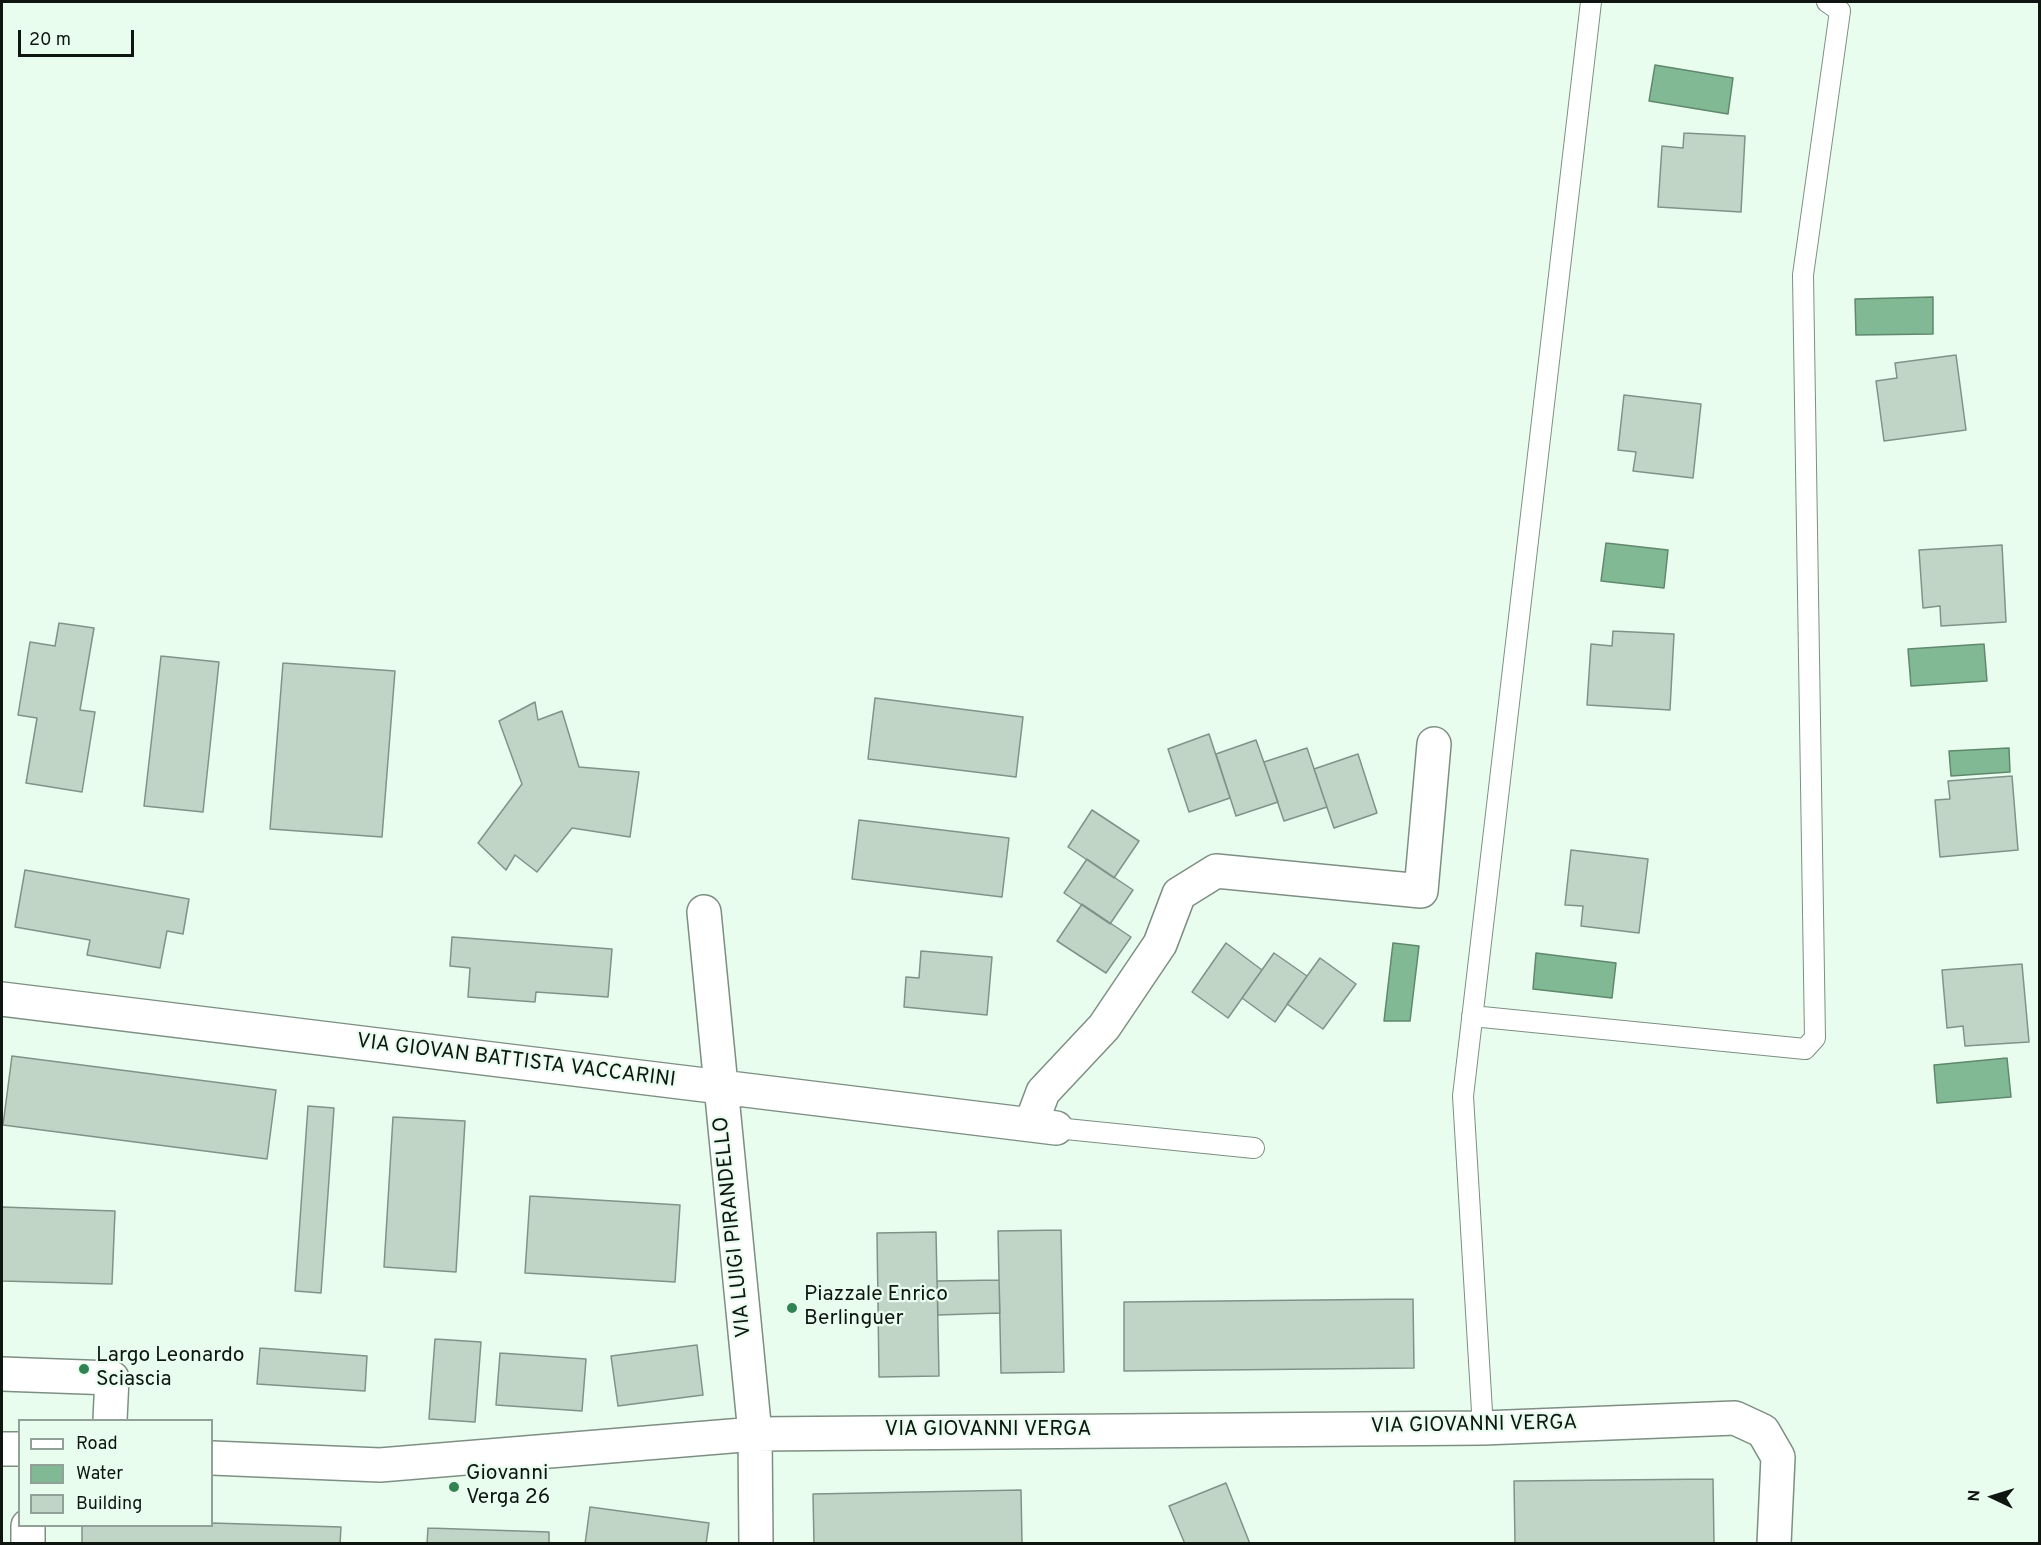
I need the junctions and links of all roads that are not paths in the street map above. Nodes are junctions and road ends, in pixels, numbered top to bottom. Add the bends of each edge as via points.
1 (1591, 2) edge
2 (1827, 2) edge
3 (1434, 744) dead end
4 (704, 912) dead end
5 (2, 999) edge
6 (1472, 1016) junction
7 (721, 1087) junction
8 (1044, 1126) junction
9 (1254, 1148) dead end
10 (2, 1374) edge
11 (110, 1419) edge
12 (1483, 1428) junction
13 (755, 1434) junction
14 (2, 1449) edge
15 (18, 1449) edge
16 (213, 1458) edge
17 (28, 1527) edge
18 (27, 1544) edge
19 (756, 1544) edge
20 (1774, 1544) edge

1 - 6 lane
2 - 6 lane via 1840,11 1803,275 1815,1038 1805,1049
3 - 8 street via 1421,891 1216,871 1179,894 1160,944 1104,1027 1043,1092
4 - 7 street, VIA LUIGI PIRANDELLO
5 - 7 street, VIA GIOVAN BATTISTA VACCARINI
6 - 12 lane via 1463,1096
7 - 8 street, VIA GIOVAN BATTISTA VACCARINI
7 - 13 street, VIA LUIGI PIRANDELLO
8 - 9 lane
10 - 11 street via 112,1378
12 - 13 street, VIA GIOVANNI VERGA
12 - 20 street, VIA GIOVANNI VERGA via 1735,1418 1763,1431 1778,1457
13 - 16 street, VIA GIOVANNI VERGA via 380,1465
13 - 19 street, VIA LUIGI PIRANDELLO
14 - 15 street
17 - 18 street

